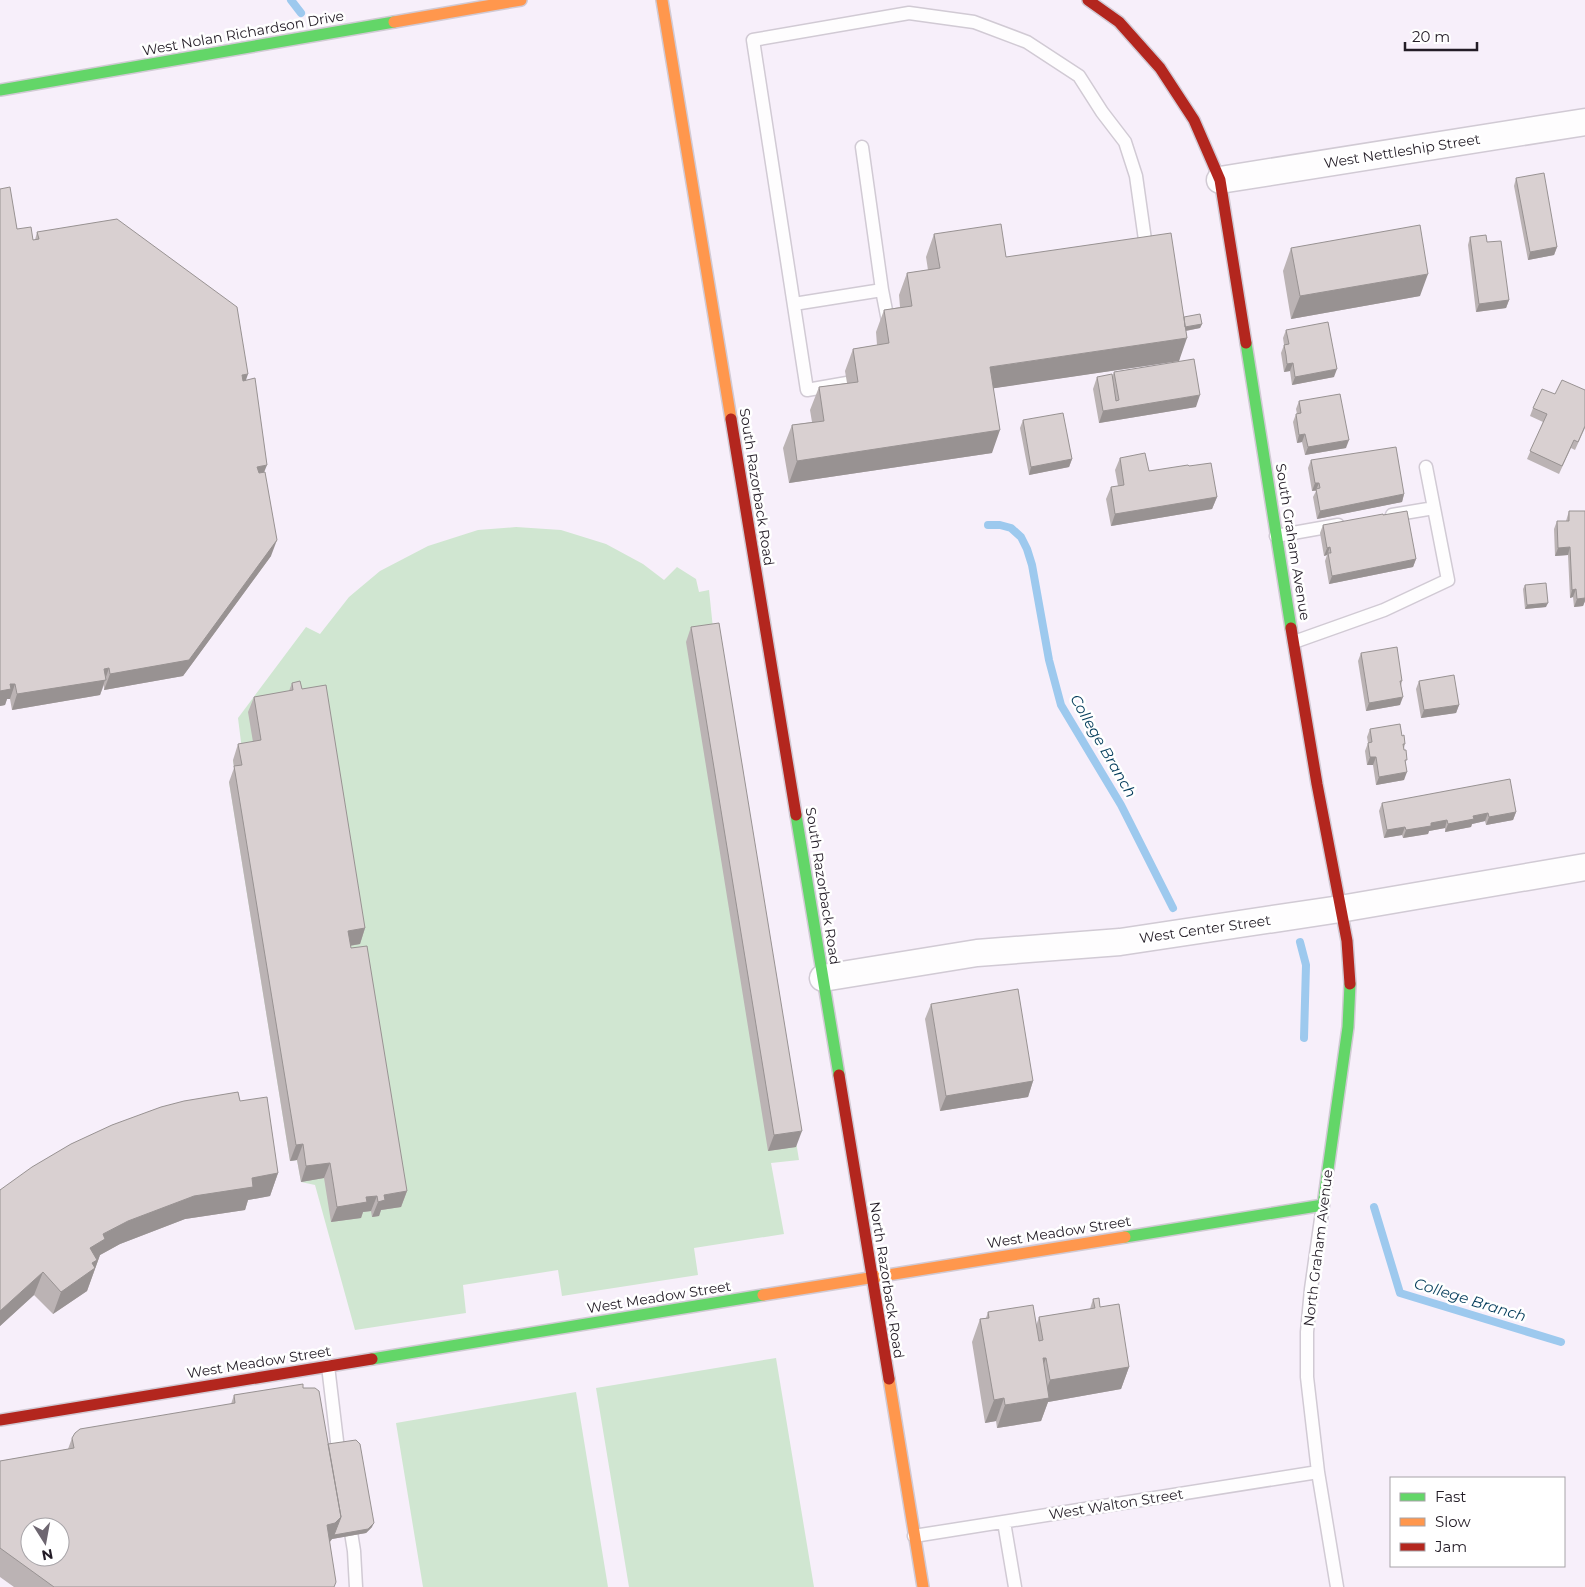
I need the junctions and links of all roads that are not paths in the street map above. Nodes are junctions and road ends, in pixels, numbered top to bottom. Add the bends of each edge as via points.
1 (522, 0) edge
2 (662, 0) edge
3 (1088, 0) edge
4 (0, 90) edge
5 (1585, 122) edge
6 (862, 147) dead end
7 (1220, 180) junction
8 (1146, 247) edge
9 (882, 290) junction
10 (794, 304) junction
11 (888, 331) edge
12 (847, 383) edge
13 (1426, 467) dead end
14 (1434, 508) junction
15 (1378, 518) edge
16 (1350, 523) edge
17 (1276, 536) junction
18 (1294, 642) junction
19 (1585, 867) edge
20 (1340, 909) junction
21 (823, 978) junction
22 (1323, 1205) junction
23 (872, 1277) junction
24 (328, 1366) junction
25 (0, 1420) edge
26 (1318, 1472) junction
27 (342, 1473) edge
28 (348, 1512) edge
29 (1004, 1522) junction
30 (914, 1536) junction
31 (356, 1587) edge
32 (923, 1587) edge
33 (1015, 1587) edge
34 (1337, 1587) edge

1 - 4 street, West Nolan Richardson Drive
2 - 21 street, South Razorback Road
3 - 7 street via 1119,22 1160,68 1194,120
5 - 7 street, West Nettleship Street
6 - 9 lane
7 - 17 street, South Graham Avenue
8 - 10 lane via 1136,176 1125,142 1079,76 1027,42 974,22 909,13 753,40
9 - 10 lane
9 - 11 lane via 890,327
10 - 12 lane via 807,390
13 - 14 lane
14 - 15 lane
14 - 18 lane via 1448,580 1384,610
16 - 17 lane
17 - 18 street, South Graham Avenue
18 - 20 street, South Graham Avenue
19 - 20 street, West Center Street
20 - 21 street, West Center Street via 1120,942 977,954
20 - 22 street, North Graham Avenue via 1347,941 1348,1028
21 - 23 street, North Razorback Road
22 - 23 street, West Meadow Street
22 - 26 lane, North Graham Avenue via 1307,1332 1307,1377
23 - 24 street, West Meadow Street
23 - 30 street, North Razorback Road
24 - 25 street, West Meadow Street
24 - 27 lane
26 - 29 lane, West Walton Street
26 - 34 lane, North Graham Avenue
28 - 31 lane
29 - 30 lane, West Walton Street
29 - 33 lane
30 - 32 street, North Razorback Road

